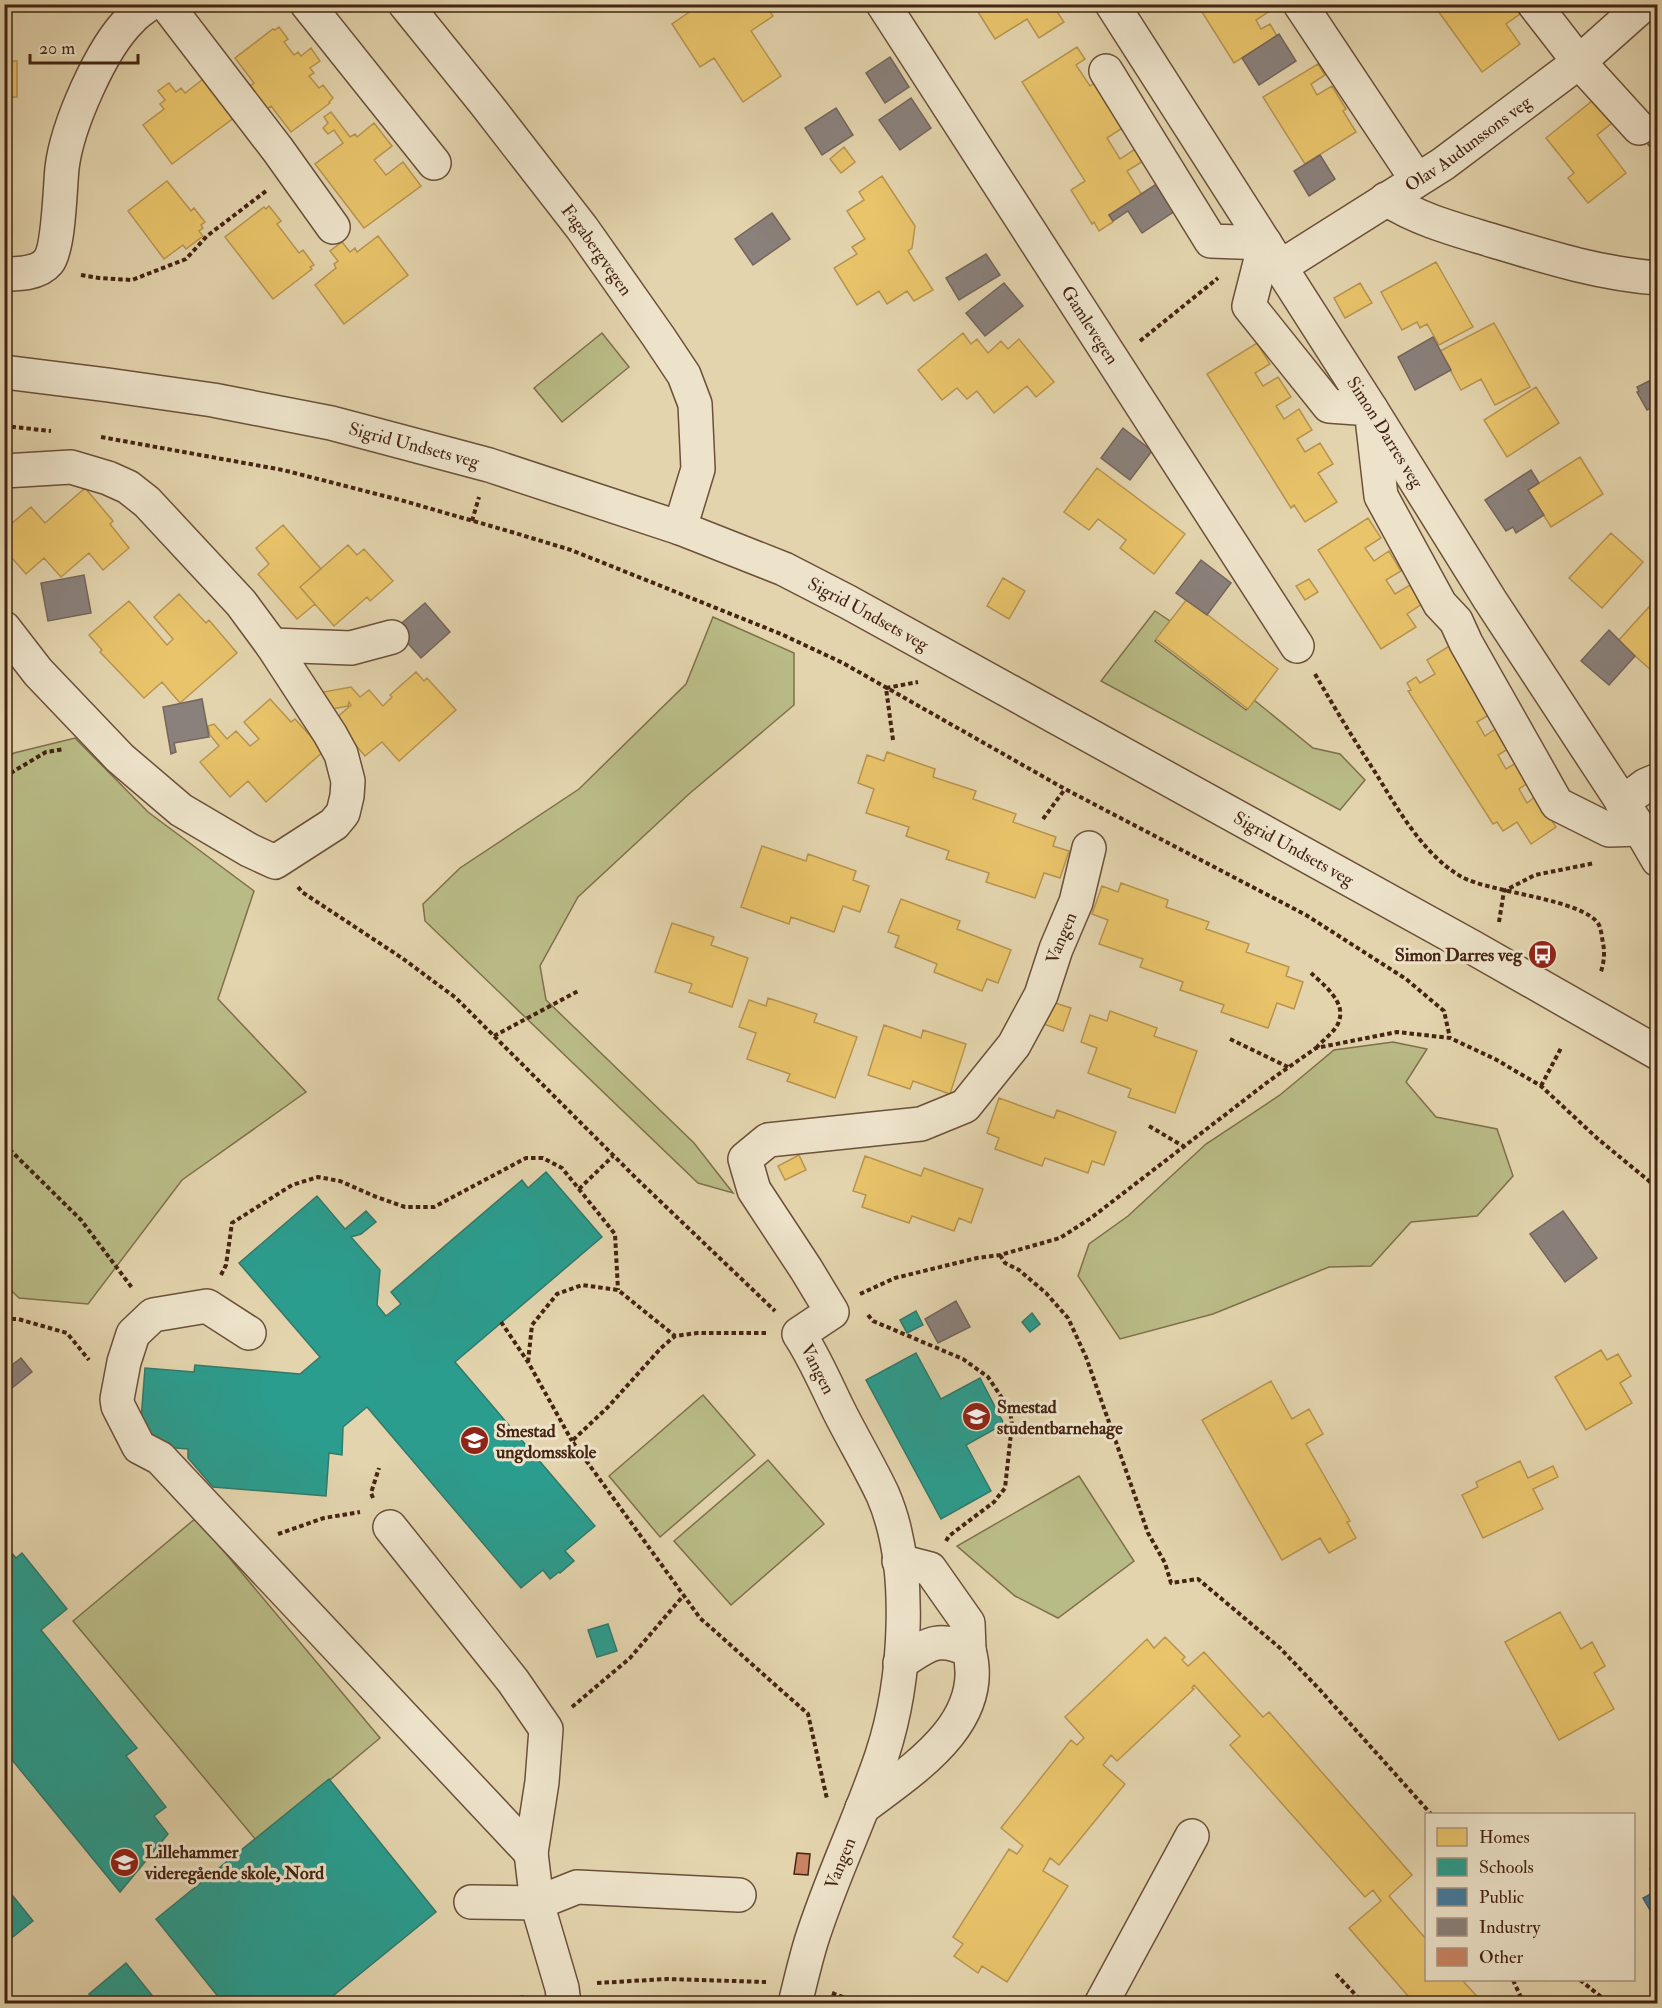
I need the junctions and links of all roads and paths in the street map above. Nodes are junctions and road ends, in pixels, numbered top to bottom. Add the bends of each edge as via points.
1 (149, 4) edge
2 (166, 4) edge
3 (307, 4) edge
4 (405, 4) edge
5 (883, 4) edge
6 (1112, 4) edge
7 (1300, 4) edge
8 (1534, 4) edge
9 (1644, 4) edge
10 (1578, 62) junction
11 (1106, 71) dead end
12 (1639, 128) dead end
13 (434, 163) dead end
14 (1417, 180) junction
15 (273, 185) dead end
16 (1386, 199) junction
17 (333, 226) dead end
18 (1273, 255) junction
19 (47, 263) junction
20 (4, 274) edge
21 (1219, 277) dead end
22 (1658, 278) edge
23 (1111, 358) junction
24 (4, 372) edge
25 (1371, 409) junction
26 (4, 426) edge
27 (56, 431) dead end
28 (96, 436) dead end
29 (4, 471) edge
30 (481, 490) dead end
31 (472, 520) junction
32 (680, 528) junction
33 (4, 628) edge
34 (392, 637) dead end
35 (272, 645) junction
36 (1297, 646) joint
37 (919, 682) dead end
38 (886, 688) junction
39 (893, 740) dead end
40 (120, 758) junction
41 (4, 777) edge
42 (1658, 780) edge
43 (1065, 789) junction
44 (1631, 816) junction
45 (1043, 819) dead end
46 (1089, 848) dead end
47 (1658, 860) edge
48 (275, 862) junction
49 (1504, 891) junction
50 (1311, 973) dead end
51 (1600, 974) dead end
52 (580, 990) dead end
53 (494, 1036) junction
54 (1450, 1038) junction
55 (1230, 1039) dead end
56 (1654, 1044) edge
57 (1316, 1048) junction
58 (1561, 1048) dead end
59 (1289, 1067) junction
60 (1541, 1086) junction
61 (1149, 1126) dead end
62 (4, 1144) edge
63 (1183, 1146) junction
64 (613, 1156) junction
65 (579, 1189) junction
66 (1658, 1191) edge
67 (1000, 1255) junction
68 (618, 1290) junction
69 (843, 1305) junction
70 (207, 1306) junction
71 (153, 1315) junction
72 (4, 1319) edge
73 (501, 1322) dead end
74 (249, 1333) dead end
75 (799, 1334) junction
76 (675, 1336) junction
77 (528, 1362) junction
78 (118, 1406) junction
79 (572, 1441) junction
80 (378, 1519) joint
81 (243, 1547) junction
82 (914, 1565) junction
83 (683, 1596) junction
84 (969, 1650) junction
85 (900, 1664) junction
86 (546, 1729) junction
87 (828, 1805) dead end
88 (862, 1808) junction
89 (1429, 1813) edge
90 (1192, 1836) dead end
91 (531, 1853) junction
92 (739, 1895) dead end
93 (471, 1902) dead end
94 (537, 1902) junction
95 (1336, 1974) dead end
96 (1513, 1981) edge
97 (1581, 1981) edge
98 (797, 1994) edge
99 (563, 1996) edge
100 (498, 2004) edge
101 (862, 2004) edge
102 (1101, 2004) edge
103 (1364, 2004) edge
104 (1524, 2004) edge
105 (1610, 2004) edge

1 - 19 street via 131,18 112,43 71,127 56,233
2 - 17 street
3 - 13 street
4 - 32 street, Fagabergvegen via 582,228 684,375 695,404 698,469
5 - 23 street, Gamlevegen
6 - 18 street, Simon Darres veg
7 - 14 street
8 - 10 street
9 - 10 street, Olav Audunssons veg
10 - 12 street
10 - 14 street, Olav Audunssons veg
11 - 18 street via 1211,241
14 - 16 street, Olav Audunssons veg
15 - 19 path via 207,236 186,259 132,280 65,272
16 - 18 street, Olav Audunssons veg
16 - 22 street via 1409,213 1530,252 1589,269
18 - 25 street, Simon Darres veg
18 - 25 street via 1249,306 1329,406
19 - 20 street via 30,272
21 - 23 path via 1144,339
23 - 36 street, Gamlevegen
24 - 32 street, Sigrid Undsets veg via 213,400 331,423 489,465
25 - 44 street, Simon Darres veg
25 - 44 street via 1381,496 1440,604 1456,621 1557,804 1609,830
26 - 27 path
28 - 31 path via 283,470
29 - 35 street via 70,467 128,487 147,502 241,603
30 - 31 path
31 - 38 path via 571,550 678,592 781,634
32 - 56 street, Sigrid Undsets veg via 784,570 848,602
33 - 40 street via 38,672
34 - 35 street via 351,648
35 - 48 street via 330,734 348,781 343,813 334,824
36 - 49 path via 1402,815 1432,853 1463,877
37 - 38 path
38 - 39 path
38 - 43 path
40 - 41 path via 82,746 46,752
40 - 48 street via 181,810
42 - 44 street via 1646,785
43 - 45 path
43 - 54 path via 1306,915 1406,979 1444,1011
44 - 47 street, Simon Darres veg
44 - 49 path via 1631,841 1611,857 1535,875
46 - 69 street, Vangen via 1076,902 1041,994 1014,1045 965,1106 921,1124 768,1140 745,1159 754,1190 806,1269
48 - 53 path via 302,892 456,998
49 - 51 path via 1584,912 1599,924 1604,966
50 - 57 path via 1340,1006 1340,1022
52 - 53 path
53 - 64 path
54 - 57 path via 1397,1032
54 - 60 path
55 - 59 path
57 - 59 path
58 - 60 path
59 - 63 path
60 - 66 path
61 - 63 path
62 - 71 path via 81,1220
63 - 67 path via 1060,1238
64 - 65 path
64 - 75 path
65 - 68 path via 615,1234
65 - 70 path via 562,1168 543,1158 526,1158 434,1207 405,1207 340,1181 318,1177 292,1185 232,1223 226,1265
67 - 69 path via 896,1278
67 - 89 path via 1046,1293 1068,1318 1086,1357 1148,1533 1171,1582 1198,1579 1280,1648
68 - 76 path
68 - 77 path via 582,1285 557,1294 532,1325
69 - 75 street, Vangen
69 - 82 path via 963,1359 988,1377 1010,1410 1005,1488 994,1502 949,1536 931,1560
70 - 71 street
70 - 74 street
71 - 78 street via 133,1334 124,1362
72 - 78 path via 18,1319 67,1333 106,1381
73 - 77 path
75 - 76 path
75 - 82 street, Vangen via 883,1497 895,1537
76 - 79 path
77 - 79 path
78 - 81 street via 139,1447 160,1458
79 - 83 path
80 - 81 path via 324,1518
80 - 86 street via 513,1681
81 - 91 street
82 - 84 street via 968,1623
82 - 85 street, Vangen via 902,1581
83 - 86 path via 630,1658
83 - 87 path via 700,1618 808,1714
84 - 85 street via 942,1642 928,1645
84 - 88 street via 972,1690 959,1720 928,1758
85 - 88 street, Vangen via 892,1722
86 - 91 street
88 - 98 street, Vangen via 811,1941
90 - 102 street
91 - 94 street
92 - 94 street via 577,1887
93 - 94 street
94 - 99 street
95 - 103 path
96 - 104 path
97 - 105 path
98 - 99 path via 667,1979 609,1982
98 - 101 path via 853,1999
99 - 100 path

